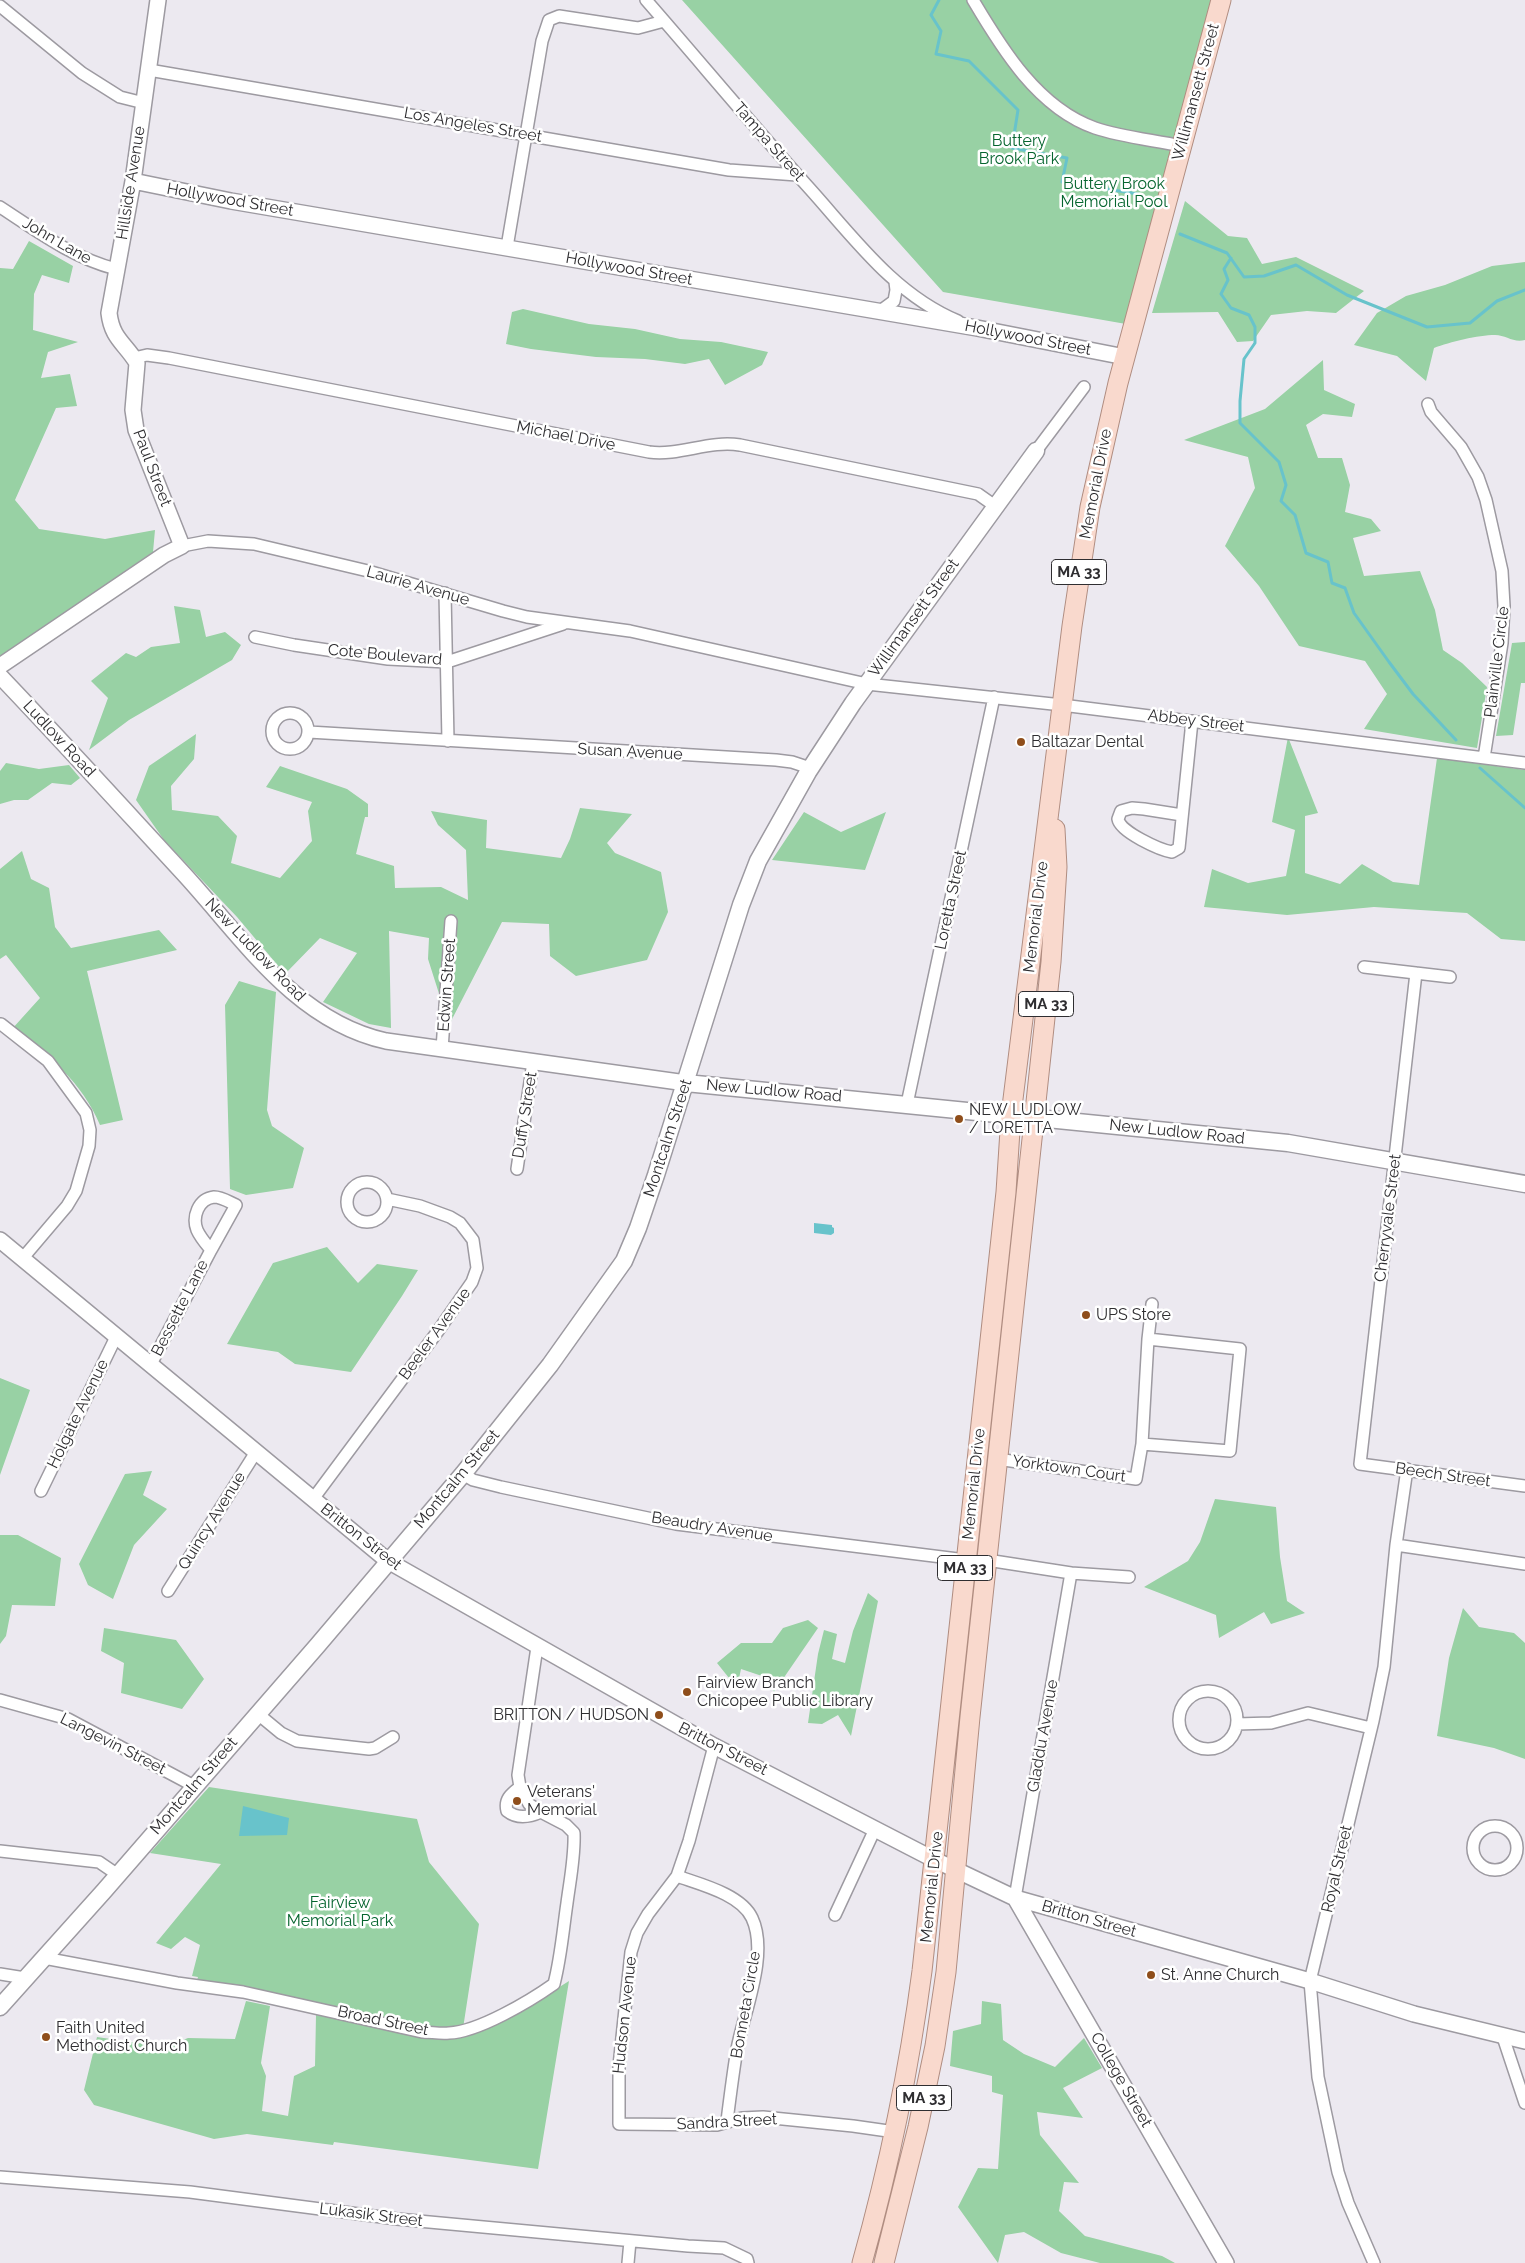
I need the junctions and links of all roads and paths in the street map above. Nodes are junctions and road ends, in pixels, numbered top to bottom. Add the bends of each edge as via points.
1 (158, 0) edge
2 (646, 0) edge
3 (973, 0) edge
4 (1221, 0) edge
5 (0, 6) edge
6 (664, 21) junction
7 (149, 70) junction
8 (144, 103) junction
9 (528, 134) junction
10 (1181, 146) junction
11 (797, 175) junction
12 (133, 181) junction
13 (0, 207) edge
14 (507, 247) junction
15 (116, 269) junction
16 (895, 282) junction
17 (879, 312) junction
18 (977, 328) junction
19 (1125, 357) junction
20 (134, 358) junction
21 (1084, 387) dead end
22 (1428, 404) dead end
23 (1036, 451) joint
24 (995, 506) junction
25 (182, 546) junction
26 (445, 594) junction
27 (569, 622) junction
28 (255, 636) dead end
29 (447, 662) junction
30 (0, 666) edge
31 (0, 676) edge
32 (867, 684) junction
33 (994, 697) junction
34 (1062, 704) junction
35 (1192, 721) junction
36 (309, 732) dead end
37 (448, 741) junction
38 (1484, 758) junction
39 (1525, 763) edge
40 (810, 768) junction
41 (1051, 790) junction
42 (117, 802) joint
43 (1182, 815) junction
44 (759, 859) joint
45 (451, 921) dead end
46 (1364, 967) dead end
47 (1416, 973) junction
48 (1450, 977) dead end
49 (1, 1024) edge
50 (442, 1049) junction
51 (533, 1062) junction
52 (686, 1083) junction
53 (908, 1104) junction
54 (1011, 1115) junction
55 (1033, 1118) junction
56 (1395, 1160) junction
57 (517, 1169) dead end
58 (1525, 1184) edge
59 (387, 1199) dead end
60 (0, 1240) edge
61 (211, 1250) junction
62 (22, 1259) junction
63 (1152, 1304) dead end
64 (116, 1337) junction
65 (1148, 1339) junction
66 (150, 1366) junction
67 (1142, 1444) junction
68 (256, 1452) junction
69 (997, 1459) junction
70 (1360, 1464) joint
71 (1407, 1470) junction
72 (463, 1474) junction
73 (1525, 1486) edge
74 (41, 1491) dead end
75 (313, 1499) junction
76 (1396, 1545) junction
77 (966, 1560) junction
78 (987, 1560) junction
79 (388, 1561) junction
80 (1525, 1564) edge
81 (1071, 1573) junction
82 (1129, 1577) dead end
83 (168, 1591) dead end
84 (537, 1647) junction
85 (0, 1700) edge
86 (258, 1714) junction
87 (1237, 1724) junction
88 (1372, 1728) junction
89 (393, 1737) dead end
90 (714, 1746) junction
91 (194, 1786) junction
92 (520, 1787) junction
93 (541, 1812) junction
94 (875, 1829) junction
95 (0, 1851) edge
96 (935, 1860) junction
97 (955, 1869) junction
98 (118, 1875) junction
99 (677, 1876) junction
100 (1015, 1898) junction
101 (835, 1915) dead end
102 (44, 1958) junction
103 (0, 1974) edge
104 (25, 1978) junction
105 (1310, 1981) junction
106 (0, 2007) edge
107 (1503, 2037) junction
108 (1525, 2041) edge
109 (1525, 2104) edge
110 (727, 2121) junction
111 (619, 2124) joint
112 (895, 2132) junction
113 (0, 2177) edge
114 (630, 2241) junction
115 (744, 2259) edge
116 (628, 2263) edge
117 (862, 2263) edge
118 (884, 2263) edge
119 (1226, 2263) edge
120 (1374, 2263) edge

1 - 7 street, Hillside Avenue
2 - 6 street, Tampa Street
3 - 10 street via 1020,72 1067,116 1096,128
4 - 10 main road, Willimansett Street / MA 33
5 - 8 street via 82,73 120,96
6 - 9 street via 638,28 559,16 552,18 547,23 542,41
6 - 11 street, Tampa Street
7 - 8 street, Hillside Avenue
7 - 9 street, Los Angeles Street
8 - 12 street, Hillside Avenue
9 - 11 street, Los Angeles Street via 729,170
9 - 14 street
10 - 19 main road, Willimansett Street / MA 33
11 - 16 street, Tampa Street
12 - 14 street, Hollywood Street
12 - 15 street, Hillside Avenue
13 - 15 street, John Lane via 75,254 92,263
14 - 17 street, Hollywood Street
15 - 20 street, Hillside Avenue via 110,306 111,324 116,337
16 - 17 street via 894,301
16 - 18 street, Tampa Street via 942,314
17 - 18 street, Hollywood Street
18 - 19 street, Hollywood Street
19 - 34 main road, Memorial Drive / MA 33 via 1089,514
20 - 24 street, Michael Drive via 147,355 168,358 649,452 720,444 740,445 978,494
20 - 25 street, Paul Street via 137,367 133,410 136,430
21 - 23 street, Willimansett Street
22 - 38 street, Plainville Circle via 1461,447 1478,477 1502,571 1502,643
23 - 24 main road, Willimansett Street
24 - 32 main road, Willimansett Street
25 - 26 street, Laurie Avenue via 208,541 254,544 368,571
25 - 30 street, Laurie Avenue
26 - 27 street, Laurie Avenue via 503,612
26 - 29 street
27 - 29 street, Cote Boulevard
27 - 32 street, Laurie Avenue via 630,631
28 - 29 street, Cote Boulevard via 388,659
29 - 37 street
31 - 42 street, Ludlow Road
32 - 33 street, Abbey Street
32 - 40 main road, Willimansett Street
33 - 34 street, Abbey Street
33 - 53 street, Loretta Street
34 - 35 street, Abbey Street
34 - 41 main road, Memorial Drive / MA 33
35 - 38 street, Abbey Street
35 - 43 street
36 - 37 street, Susan Avenue
37 - 40 street, Susan Avenue via 776,760
38 - 39 street, Abbey Street
40 - 44 main road, Willimansett Street
41 - 54 main road, Memorial Drive / MA 33
41 - 55 main road, Memorial Drive / MA 33 via 1056,836 1055,899
42 - 50 street, New Ludlow Road via 265,965 304,1002 335,1023 367,1036
43 - 43 street via 1132,808 1121,811 1118,820 1122,828 1172,852 1179,848
44 - 52 main road, Montcalm Street via 740,905
45 - 50 street, Edwin Street
46 - 47 street
47 - 48 street
47 - 56 street, Cherryvale Street
49 - 62 street via 48,1062 86,1113 90,1130 89,1146 76,1191
50 - 51 street, New Ludlow Road
51 - 52 street, New Ludlow Road
51 - 57 street, Duffy Street
52 - 53 main road, New Ludlow Road
52 - 72 main road, Montcalm Street via 639,1226 624,1261 550,1365
53 - 54 main road, New Ludlow Road
54 - 55 main road, New Ludlow Road
54 - 77 main road, Memorial Drive / MA 33 via 1006,1192
55 - 56 main road, New Ludlow Road via 1288,1143
55 - 69 main road, Memorial Drive / MA 33
56 - 58 main road, New Ludlow Road
56 - 70 street, Cherryvale Street
59 - 75 street, Beeler Avenue via 420,1206 460,1223 473,1240 477,1268 472,1282 438,1331
60 - 62 street, Britton Street
61 - 61 street, Bessette Lane via 197,1230 195,1216 207,1199 223,1198 236,1205
61 - 66 street, Bessette Lane
62 - 64 street, Britton Street
63 - 65 street, Yorktown Court
64 - 66 street, Britton Street
64 - 74 street, Holgate Avenue
65 - 67 street, Yorktown Court
65 - 67 street via 1240,1349 1230,1451
66 - 68 street, Britton Street
67 - 69 street, Yorktown Court via 1136,1479
68 - 75 street, Britton Street
68 - 83 street, Quincy Avenue
69 - 78 main road, Memorial Drive / MA 33
70 - 71 street, Beech Street
71 - 73 street, Beech Street
71 - 76 street, Royal Street
72 - 77 street, Beaudry Avenue via 473,1480 502,1487 676,1524
72 - 79 main road, Montcalm Street
75 - 79 street, Britton Street
76 - 80 street
76 - 88 street, Royal Street via 1384,1667
77 - 96 main road, Memorial Drive / MA 33
78 - 81 street
78 - 97 main road, Memorial Drive / MA 33
79 - 84 street, Britton Street
79 - 86 main road, Montcalm Street
81 - 82 street
81 - 100 street, Gladdu Avenue
84 - 90 street, Britton Street
84 - 92 street via 518,1775
85 - 91 street, Langevin Street via 68,1719
86 - 89 street via 281,1733 297,1741 369,1750
86 - 91 main road, Montcalm Street
87 - 87 street via 1231,1702 1212,1692 1200,1692 1190,1697 1179,1716 1185,1738 1205,1749 1226,1743
87 - 88 street via 1271,1723 1308,1713
88 - 105 street, Royal Street
90 - 94 street, Britton Street
90 - 99 street, Hudson Avenue
91 - 98 main road, Montcalm Street
92 - 93 street via 530,1804
92 - 93 street via 508,1797 507,1811 515,1816
93 - 102 street, Broad Street via 566,1825 574,1833 575,1845 554,1984 473,2028 450,2033 422,2032 243,1992
94 - 96 street, Britton Street
94 - 101 street
95 - 98 street via 99,1862
96 - 97 street, Britton Street
96 - 112 main road, Memorial Drive / MA 33 via 916,2012
97 - 100 street, Britton Street
97 - 118 main road, Memorial Drive / MA 33 via 946,1972 935,2046
98 - 102 main road, Montcalm Street
99 - 110 street, Bonneta Circle via 733,1897 752,1917 757,1936 758,1957 737,2051
99 - 111 street, Hudson Avenue via 648,1914 631,1952 619,2066
100 - 105 street, Britton Street
100 - 119 street, College Street
102 - 104 main road, Montcalm Street
103 - 104 street
104 - 106 main road, Montcalm Street
105 - 107 street, Britton Street via 1414,2014
105 - 120 street, Royal Street via 1318,2078 1338,2172
107 - 108 street, Britton Street
107 - 109 street
110 - 111 street, Sandra Street via 717,2126
110 - 112 street, Sandra Street via 763,2117
112 - 117 main road, Memorial Drive / MA 33
113 - 114 street, Lukasik Street via 190,2192 397,2218
114 - 115 street, Lukasik Street via 724,2248
114 - 116 street

